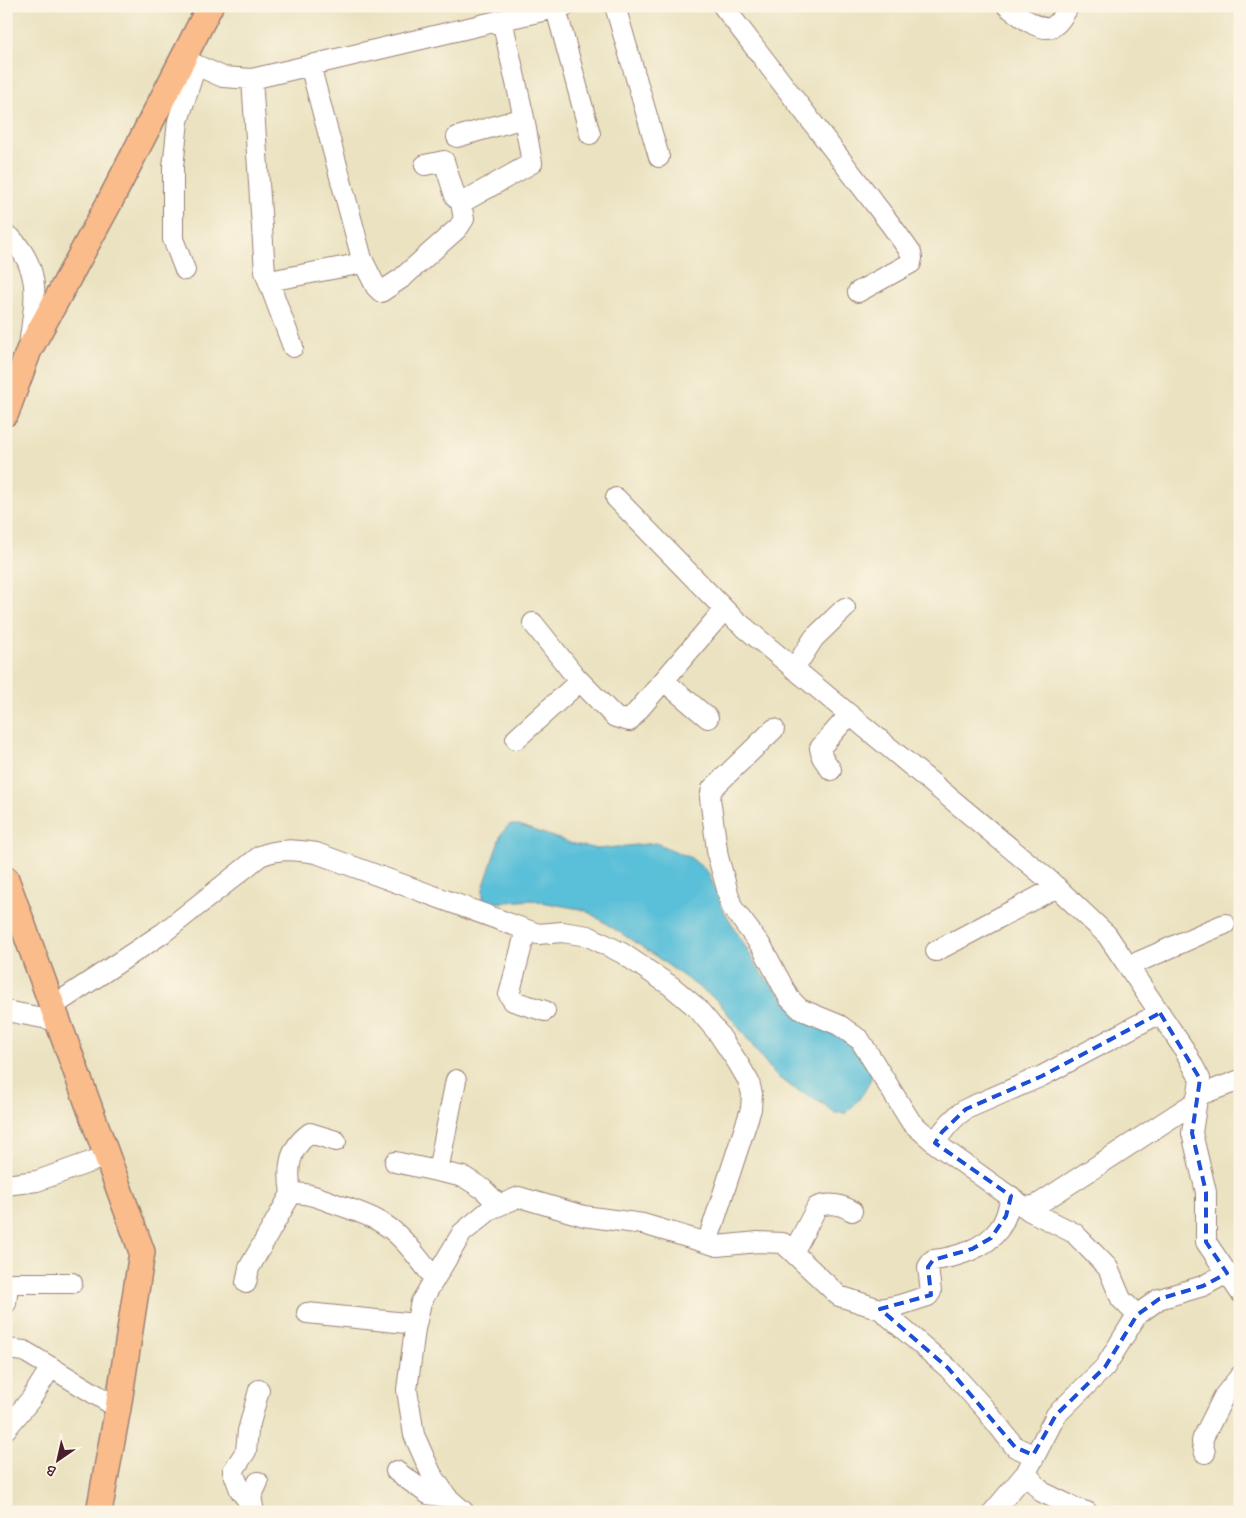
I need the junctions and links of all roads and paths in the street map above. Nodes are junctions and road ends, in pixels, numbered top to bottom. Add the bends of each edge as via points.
1 (210, 6) edge
2 (615, 6) edge
3 (723, 6) edge
4 (1007, 6) edge
5 (1069, 6) edge
6 (561, 7) edge
7 (502, 20) junction
8 (190, 61) junction
9 (310, 65) junction
10 (252, 79) junction
11 (524, 118) junction
12 (590, 134) dead end
13 (457, 137) dead end
14 (659, 157) dead end
15 (425, 165) dead end
16 (462, 203) junction
17 (6, 237) edge
18 (362, 259) junction
19 (185, 270) dead end
20 (269, 281) junction
21 (858, 292) dead end
22 (293, 347) dead end
23 (29, 350) junction
24 (6, 413) edge
25 (616, 498) dead end
26 (845, 608) dead end
27 (724, 610) junction
28 (533, 623) dead end
29 (794, 669) junction
30 (664, 680) junction
31 (580, 681) junction
32 (849, 715) junction
33 (708, 718) dead end
34 (774, 729) dead end
35 (516, 739) dead end
36 (831, 770) dead end
37 (6, 879) edge
38 (1057, 888) junction
39 (1225, 924) dead end
40 (526, 930) junction
41 (936, 951) dead end
42 (1128, 966) junction
43 (6, 1011) edge
44 (545, 1011) dead end
45 (1160, 1013) junction
46 (56, 1014) junction
47 (456, 1080) dead end
48 (1240, 1080) edge
49 (1197, 1099) junction
50 (336, 1141) dead end
51 (935, 1143) junction
52 (107, 1156) junction
53 (396, 1162) dead end
54 (438, 1171) junction
55 (6, 1185) edge
56 (291, 1194) junction
57 (1018, 1202) junction
58 (499, 1206) junction
59 (852, 1212) dead end
60 (707, 1243) junction
61 (794, 1252) junction
62 (1227, 1274) junction
63 (434, 1279) junction
64 (246, 1282) dead end
65 (72, 1283) dead end
66 (1240, 1292) edge
67 (6, 1304) edge
68 (880, 1309) junction
69 (307, 1313) dead end
70 (1137, 1315) junction
71 (416, 1324) junction
72 (6, 1349) edge
73 (51, 1367) junction
74 (1240, 1376) edge
75 (259, 1390) dead end
76 (118, 1408) junction
77 (6, 1429) edge
78 (1205, 1453) dead end
79 (1030, 1464) junction
80 (396, 1471) dead end
81 (258, 1482) dead end
82 (447, 1497) junction
83 (254, 1510) edge
84 (99, 1512) edge
85 (464, 1512) edge
86 (993, 1512) edge
87 (1087, 1512) edge

1 - 8 main road
2 - 14 street
3 - 21 street via 911,253 911,262
4 - 5 street via 1038,27 1047,29 1054,26
6 - 7 street
6 - 12 street
7 - 9 street
7 - 11 street
8 - 10 street via 224,77
8 - 19 street via 173,167 173,239
8 - 23 main road
9 - 10 street
9 - 18 street
10 - 20 street via 265,272
11 - 13 street
11 - 16 street via 532,163
15 - 16 street via 444,162 455,196
16 - 18 street via 464,219 458,228 402,278 381,292
17 - 23 street via 22,249 31,268 35,288
18 - 20 street via 353,265
20 - 22 street
23 - 24 main road
25 - 27 street
26 - 29 street via 814,638
27 - 29 street
27 - 30 street
28 - 31 street
29 - 32 street
30 - 31 street via 629,721 615,717
30 - 33 street
31 - 35 street
32 - 36 street via 820,748
32 - 38 street
34 - 51 street via 712,789 710,798 718,857 732,907 762,946 795,1005 860,1040 911,1122
37 - 46 main road
38 - 41 street
38 - 42 street via 1107,934
39 - 42 street
40 - 44 street via 510,995 513,1001
40 - 46 street via 316,853 286,849 272,851 260,856
40 - 60 street via 538,934 562,932 588,936 622,953 671,986 697,1008 718,1033 749,1082 751,1109
42 - 45 street
43 - 46 street
45 - 49 street via 1200,1079
45 - 51 street via 1042,1076 966,1109 956,1115
46 - 52 main road
47 - 54 street
48 - 49 street
49 - 57 street via 1036,1205
49 - 62 street via 1192,1133 1206,1192 1206,1242
50 - 56 street via 310,1133 301,1140 290,1162
51 - 57 street
52 - 55 street via 37,1181
52 - 76 main road via 142,1252
53 - 54 street
54 - 58 street via 464,1177 483,1189
56 - 63 street via 297,1192 321,1198 383,1223 402,1240
56 - 64 street via 249,1268
57 - 68 street via 1009,1206 1000,1228 991,1238 972,1249 933,1260 928,1266 931,1292 928,1296
57 - 70 street via 1074,1233 1108,1268 1121,1298
58 - 60 street via 520,1197 584,1216 643,1224
58 - 63 street via 462,1233
59 - 61 street via 844,1206 824,1204 817,1207
60 - 61 street via 717,1246 783,1243
61 - 68 street via 839,1296
62 - 66 street
62 - 70 street via 1203,1286 1159,1299
63 - 71 street via 421,1302
65 - 67 street via 11,1283
68 - 79 street via 948,1368
69 - 71 street
70 - 79 street via 1105,1367 1056,1415
71 - 82 street via 407,1390 414,1435 431,1473
72 - 73 street via 24,1351
73 - 76 street
73 - 77 street via 31,1399
74 - 78 street via 1224,1396 1203,1438
75 - 83 street via 246,1451 233,1471 240,1490
76 - 84 main road
79 - 86 street
79 - 87 street via 1042,1492
80 - 82 street via 428,1494
81 - 83 street via 250,1497
82 - 85 street

